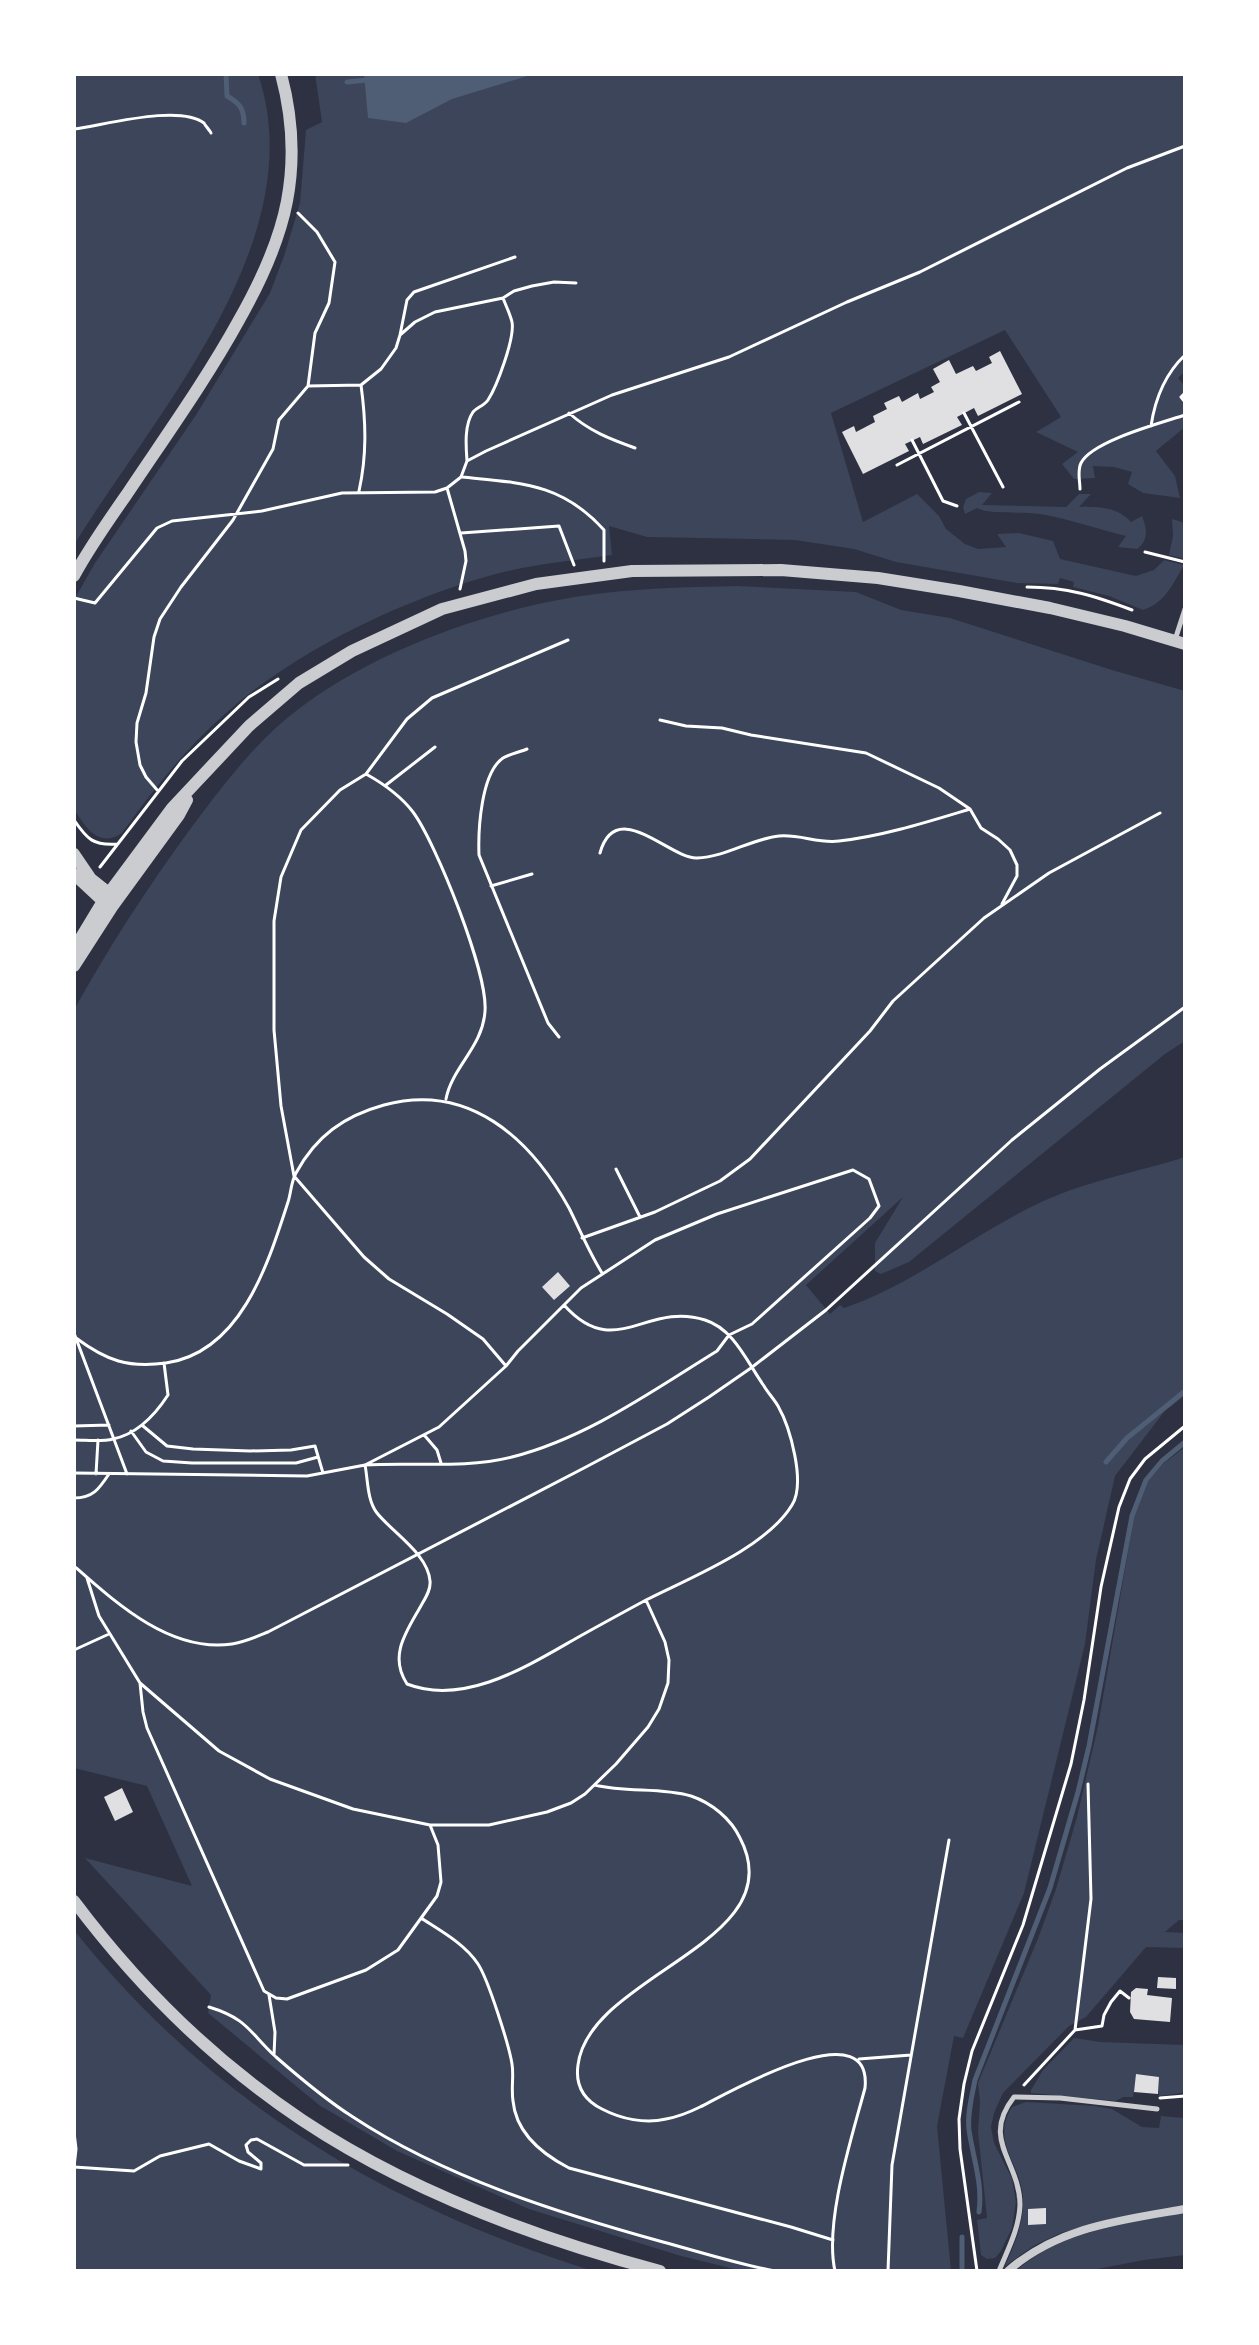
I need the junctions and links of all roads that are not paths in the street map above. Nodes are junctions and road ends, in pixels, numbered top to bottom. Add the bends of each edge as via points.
1 (281, 74) edge
2 (74, 576) edge
3 (1185, 609) edge
4 (1180, 643) edge
5 (74, 854) edge
6 (74, 874) edge
7 (110, 900) junction
8 (74, 949) edge
9 (74, 966) edge
10 (74, 1901) edge
11 (1157, 2109) road end
12 (1185, 2209) edge
13 (660, 2271) edge
14 (999, 2271) edge
15 (1008, 2271) edge

1 - 2 street via 291,164 274,246 225,346
3 - 4 lane
4 - 7 street via 1050,608 878,578 781,570 632,571 536,584 442,609 352,651 299,683 249,726 197,783 179,815
5 - 7 street
6 - 7 street
7 - 8 street
7 - 9 street
10 - 13 street via 166,2008 226,2063 302,2120 471,2208 533,2234
11 - 14 lane via 1014,2097 1002,2119 1000,2140 1017,2184 1019,2213
12 - 15 street via 1067,2235

